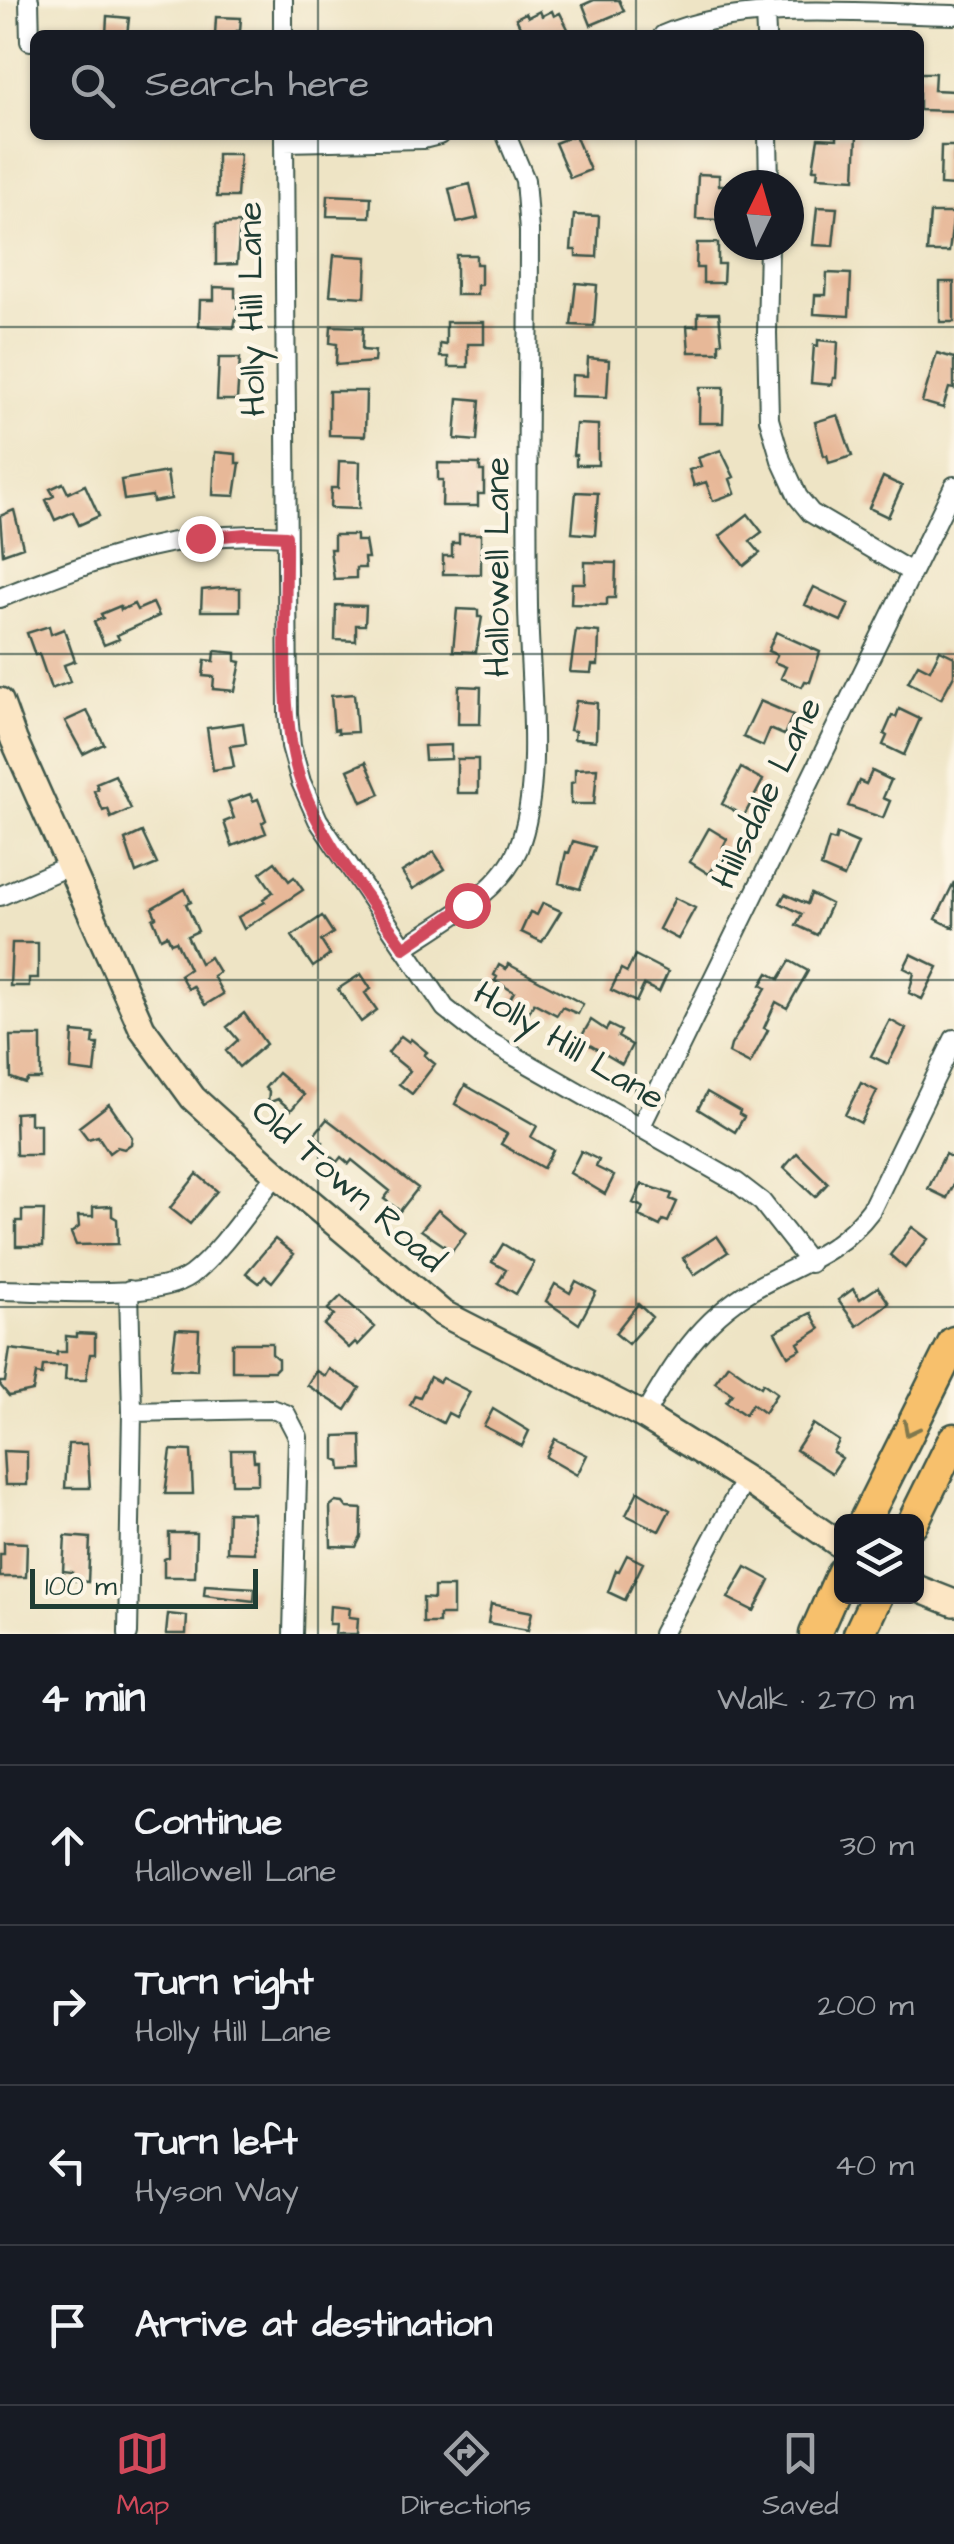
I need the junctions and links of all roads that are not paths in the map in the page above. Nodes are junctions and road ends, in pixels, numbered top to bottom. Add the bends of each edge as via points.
1 (29, 0) edge
2 (283, 0) edge
3 (766, 13) junction
4 (954, 15) edge
5 (283, 30) edge
6 (674, 30) edge
7 (766, 30) edge
8 (30, 42) dead end
9 (284, 140) edge
10 (508, 140) edge
11 (768, 140) edge
12 (769, 170) edge
13 (769, 260) edge
14 (954, 486) edge
15 (286, 536) junction
16 (911, 572) junction
17 (0, 598) edge
18 (0, 702) edge
19 (68, 866) junction
20 (0, 896) edge
21 (404, 948) junction
22 (954, 1039) edge
23 (640, 1128) junction
24 (277, 1174) junction
25 (810, 1263) junction
26 (0, 1290) edge
27 (129, 1290) junction
28 (954, 1342) edge
29 (132, 1412) junction
30 (644, 1416) junction
31 (954, 1439) edge
32 (745, 1478) junction
33 (868, 1514) edge
34 (918, 1514) edge
35 (834, 1540) edge
36 (924, 1591) edge
37 (834, 1592) edge
38 (954, 1603) edge
39 (873, 1604) edge
40 (128, 1634) edge
41 (293, 1634) edge
42 (662, 1634) edge
43 (815, 1634) edge
44 (858, 1634) edge

1 - 8 street
2 - 5 street
3 - 4 street
3 - 6 street
3 - 7 street
9 - 15 street, Holly Hill Lane
10 - 21 street, Hallowell Lane via 524,180 529,231 529,814 517,852 497,881
11 - 12 street
13 - 16 street via 770,419 780,460 811,513
14 - 16 street, Hillsdale Lane
15 - 17 street via 151,544
15 - 21 street, Holly Hill Lane via 288,713 301,782 340,856
16 - 23 street, Hillsdale Lane
18 - 19 main road, Old Town Road
19 - 20 street
19 - 24 main road, Old Town Road via 142,1028 193,1098
21 - 23 street, Holly Hill Lane via 445,1008 483,1038
22 - 25 street via 872,1210
23 - 25 street, Holly Hill Lane via 762,1202
24 - 27 street via 192,1274 172,1285
24 - 30 main road, Old Town Road via 442,1313
25 - 30 street via 753,1290 708,1324 670,1369
26 - 27 street
27 - 29 street
28 -> 33 highway
29 - 40 street
29 - 41 street via 286,1414 298,1437
30 - 32 main road, Old Town Road
31 - 34 highway
32 - 35 main road, Old Town Road
32 - 42 street
36 - 38 main road
37 - 43 highway
39 - 44 highway

